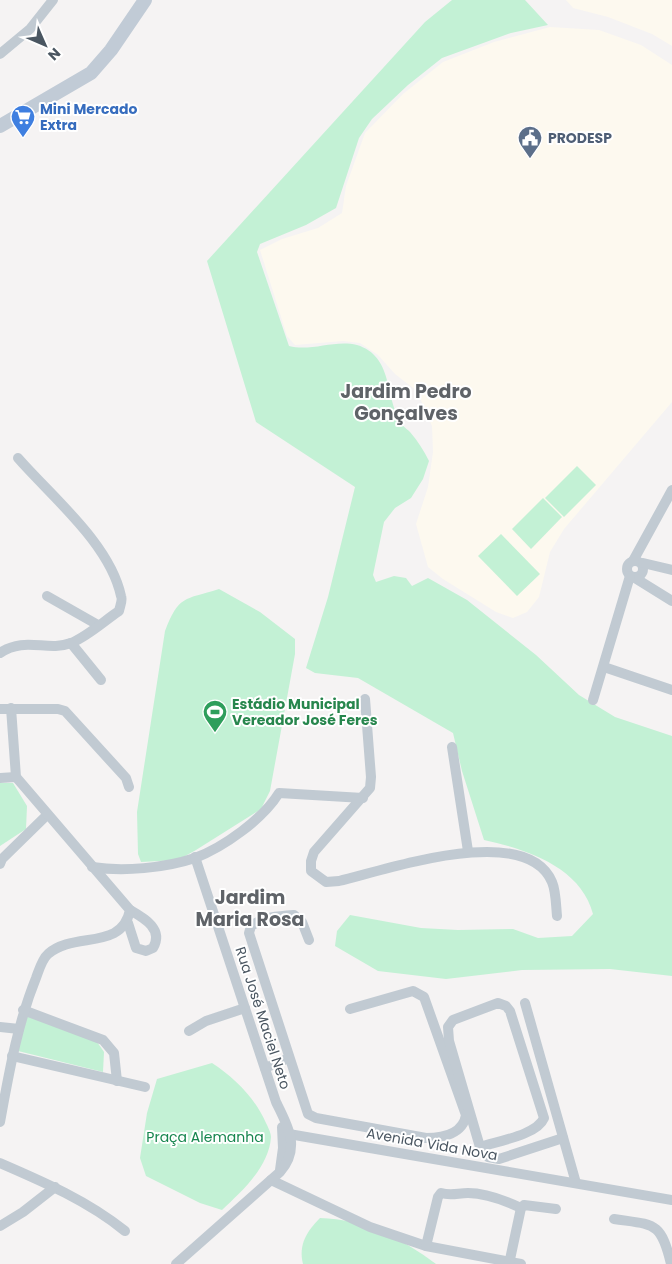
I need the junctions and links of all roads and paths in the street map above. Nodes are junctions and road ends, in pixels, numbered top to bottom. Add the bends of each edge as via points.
1 (53, 0) edge
2 (145, 0) edge
3 (0, 54) edge
4 (0, 126) edge
5 (18, 458) dead end
6 (672, 490) edge
7 (668, 504) edge
8 (638, 562) junction
9 (672, 570) edge
10 (632, 577) junction
11 (48, 596) dead end
12 (672, 601) edge
13 (98, 625) junction
14 (70, 643) junction
15 (0, 653) edge
16 (604, 667) junction
17 (101, 680) dead end
18 (672, 690) edge
19 (365, 699) dead end
20 (594, 700) dead end
21 (11, 708) junction
22 (0, 709) edge
23 (452, 747) dead end
24 (16, 777) junction
25 (0, 778) edge
26 (129, 787) dead end
27 (364, 798) junction
28 (46, 815) junction
29 (468, 851) junction
30 (195, 858) junction
31 (0, 860) edge
32 (92, 867) junction
33 (130, 910) junction
34 (557, 916) dead end
35 (128, 924) junction
36 (309, 940) dead end
37 (525, 1003) dead end
38 (245, 1008) junction
39 (350, 1009) dead end
40 (23, 1010) junction
41 (0, 1027) edge
42 (19, 1029) junction
43 (189, 1031) dead end
44 (12, 1056) junction
45 (289, 1058) junction
46 (265, 1068) junction
47 (117, 1081) junction
48 (145, 1087) dead end
49 (0, 1122) edge
50 (287, 1133) junction
51 (563, 1138) junction
52 (480, 1147) junction
53 (0, 1163) edge
54 (271, 1180) junction
55 (576, 1183) junction
56 (55, 1187) junction
57 (672, 1200) edge
58 (521, 1208) junction
59 (556, 1209) dead end
60 (614, 1219) dead end
61 (0, 1226) edge
62 (125, 1231) dead end
63 (426, 1246) junction
64 (509, 1263) edge
65 (176, 1264) edge
66 (521, 1264) edge
67 (672, 1264) edge

1 - 3 street via 30,29
2 - 4 main road via 111,50 90,73
5 - 13 street via 74,518 107,561 122,597 119,611
6 - 7 street
7 - 8 street
8 - 9 street
8 - 10 street via 642,573
8 - 10 street via 628,564 626,569
10 - 12 street
10 - 16 street via 616,618
11 - 13 street
13 - 14 street
14 - 15 street via 24,643
14 - 17 street
16 - 18 street
16 - 20 street
19 - 27 street via 371,777 370,788
21 - 22 street
21 - 24 street
21 - 26 street via 65,711 126,778
23 - 29 street
24 - 25 street
24 - 28 street
27 - 29 street via 314,852 311,871 326,882
27 - 30 street via 279,793 261,816 228,840
28 - 31 street
28 - 32 street
29 - 34 street via 524,856 540,866 552,882
30 - 32 street via 107,870
30 - 38 street, Rua José Maciel Neto
32 - 33 street
33 - 35 street
33 - 35 street via 152,924 156,936 153,948 146,952 136,948
35 - 40 street via 119,932 61,947 47,955
36 - 45 street via 302,922 294,915 257,921 249,933
37 - 51 street
38 - 43 street via 206,1021
38 - 46 street, Rua José Maciel Neto
39 - 45 street via 413,991 424,997 466,1115 465,1122 458,1129 441,1138 426,1138 312,1116 306,1110
40 - 42 street
40 - 47 street via 103,1040 114,1053
41 - 42 street
42 - 44 street
44 - 47 street
44 - 49 street
45 - 46 street
46 - 50 street, Rua José Maciel Neto
47 - 48 street
50 - 54 street, Rua José Maciel Neto via 291,1154
50 - 55 street, Avenida Vida Nova
51 - 52 street via 499,1159 488,1157
51 - 55 street
52 - 52 street via 448,1028 453,1020 498,1003 510,1011 544,1118 542,1125 532,1131
53 - 56 street
54 - 63 street via 370,1227
54 - 65 street, Rua José Maciel Neto
55 - 57 street, Avenida Vida Nova
56 - 61 street
56 - 62 street via 92,1207
58 - 59 street via 530,1204
58 - 63 street via 484,1195 441,1193
58 - 64 street
60 - 67 street via 658,1228
63 - 64 street
64 - 66 street

